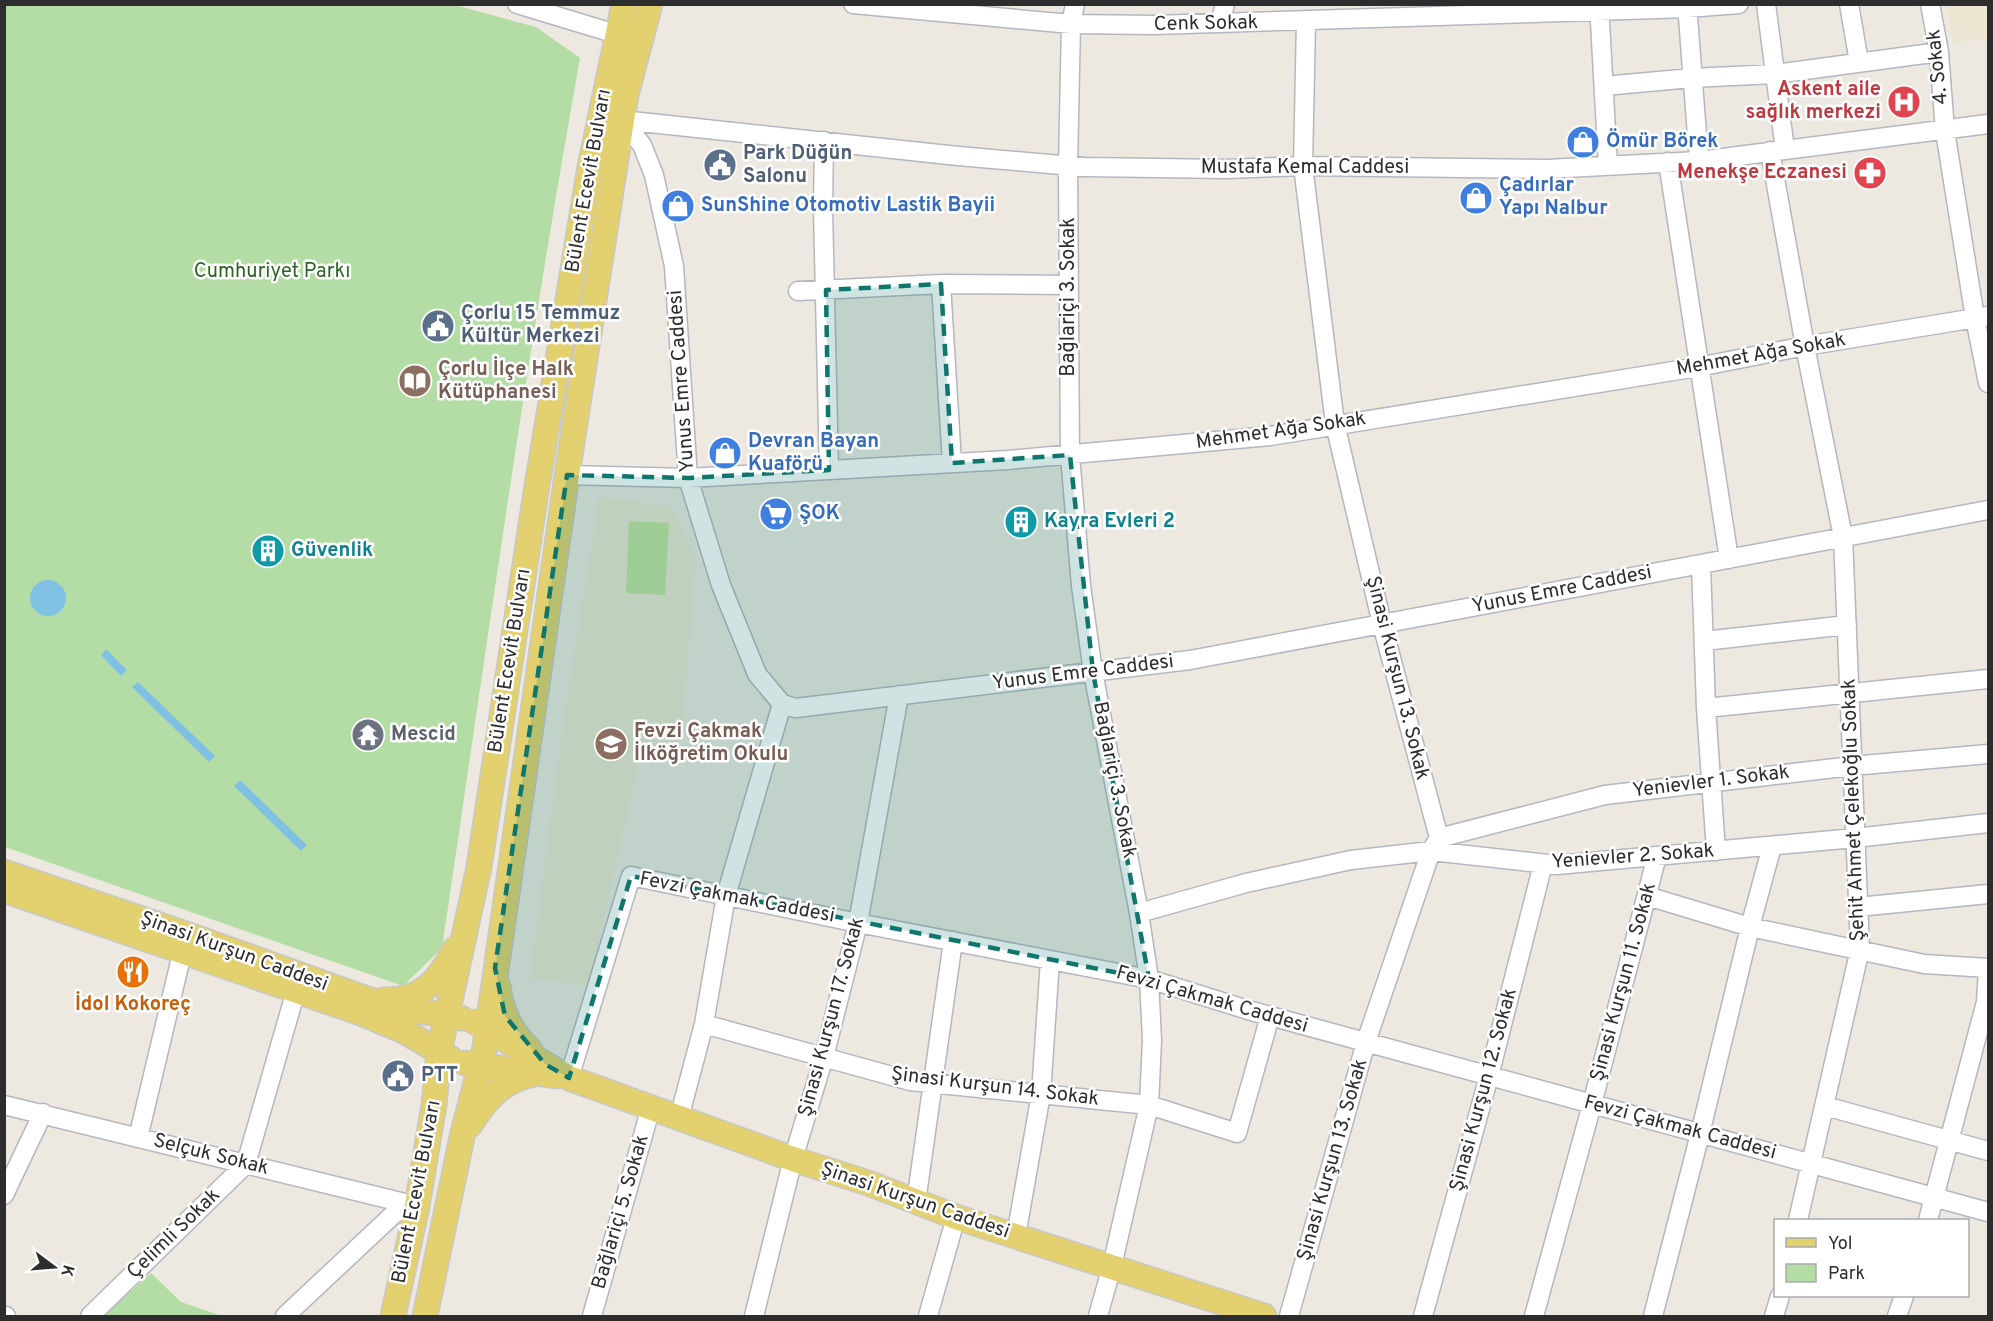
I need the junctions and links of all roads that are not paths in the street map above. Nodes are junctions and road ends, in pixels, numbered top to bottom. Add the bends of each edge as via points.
1 (517, 4) edge
2 (624, 4) edge
3 (645, 4) edge
4 (650, 4) edge
5 (853, 4) edge
6 (1075, 4) edge
7 (1225, 4) edge
8 (1739, 4) edge
9 (1766, 4) edge
10 (1849, 4) edge
11 (1930, 4) edge
12 (1687, 6) edge
13 (1600, 8) edge
14 (1351, 12) edge
15 (1306, 21) junction
16 (1220, 23) junction
17 (1071, 24) junction
18 (616, 34) junction
19 (1939, 52) junction
20 (1859, 62) junction
21 (1775, 74) junction
22 (1692, 78) junction
23 (1604, 86) junction
24 (626, 95) junction
25 (611, 118) junction
26 (1989, 123) edge
27 (1945, 130) junction
28 (824, 141) junction
29 (1778, 151) junction
30 (1699, 161) junction
31 (1668, 162) junction
32 (1068, 165) junction
33 (1303, 166) junction
34 (1608, 166) junction
35 (941, 284) junction
36 (1068, 285) junction
37 (826, 290) junction
38 (798, 291) dead end
39 (1982, 317) edge
40 (1805, 346) junction
41 (1698, 367) junction
42 (1989, 383) edge
43 (1335, 424) junction
44 (1070, 455) junction
45 (952, 463) junction
46 (829, 470) junction
47 (567, 475) junction
48 (688, 478) junction
49 (1989, 510) edge
50 (1843, 537) junction
51 (1729, 559) junction
52 (1701, 564) junction
53 (1382, 624) junction
54 (1847, 625) junction
55 (1704, 641) junction
56 (1093, 672) junction
57 (1989, 679) edge
58 (1850, 694) junction
59 (899, 695) junction
60 (782, 704) junction
61 (1706, 708) junction
62 (1989, 754) edge
63 (1852, 766) junction
64 (1711, 782) junction
65 (1989, 823) edge
66 (1855, 838) junction
67 (1435, 844) junction
68 (1772, 846) junction
69 (1716, 851) junction
70 (1656, 856) junction
71 (1543, 864) junction
72 (4, 872) edge
73 (4, 890) edge
74 (1989, 894) edge
75 (726, 896) junction
76 (1647, 896) junction
77 (1858, 907) junction
78 (1139, 913) junction
79 (470, 914) junction
80 (858, 923) junction
81 (1750, 927) junction
82 (953, 941) junction
83 (184, 943) junction
84 (1860, 949) junction
85 (1050, 960) junction
86 (495, 968) junction
87 (1989, 969) edge
88 (1149, 979) junction
89 (298, 983) junction
90 (364, 1006) junction
91 (1270, 1016) junction
92 (704, 1024) junction
93 (464, 1041) junction
94 (1366, 1042) junction
95 (824, 1057) junction
96 (541, 1069) junction
97 (1489, 1076) junction
98 (568, 1078) junction
99 (934, 1083) junction
100 (1041, 1094) junction
101 (1592, 1104) junction
102 (4, 1105) edge
103 (434, 1105) junction
104 (1149, 1105) junction
105 (1825, 1106) junction
106 (651, 1107) junction
107 (43, 1113) junction
108 (679, 1118) junction
109 (1700, 1134) junction
110 (462, 1137) junction
111 (138, 1138) junction
112 (1950, 1141) junction
113 (1989, 1151) edge
114 (793, 1160) junction
115 (246, 1164) junction
116 (1812, 1164) junction
117 (4, 1195) edge
118 (1935, 1198) junction
119 (916, 1202) junction
120 (417, 1206) junction
121 (1989, 1212) edge
122 (956, 1217) junction
123 (1798, 1219) edge
124 (1929, 1219) edge
125 (1016, 1236) junction
126 (1112, 1266) junction
127 (1780, 1297) edge
128 (1904, 1297) edge
129 (90, 1317) edge
130 (285, 1317) edge
131 (393, 1317) edge
132 (425, 1317) edge
133 (592, 1317) edge
134 (754, 1317) edge
135 (928, 1317) edge
136 (1098, 1317) edge
137 (1264, 1317) edge
138 (1289, 1317) edge
139 (1423, 1317) edge
140 (1534, 1317) edge
141 (1653, 1317) edge
142 (1774, 1317) edge
143 (1897, 1317) edge

1 - 18 street
2 - 18 main road, Bülent Ecevit Bulvarı
3 - 18 main road
4 - 24 main road, Bülent Ecevit Bulvarı
5 - 17 street, Cenk Sokak
6 - 17 street, Bağlariçi 3. Sokak
7 - 16 street
8 - 12 street, Cenk Sokak
9 - 21 street, Şehit Ahmet Çelekoğlu Sokak
10 - 20 street
11 - 19 street, 4. Sokak
12 - 13 street, Cenk Sokak
12 - 22 street
13 - 14 street, Cenk Sokak
13 - 23 street
14 - 15 street, Cenk Sokak
15 - 16 street, Cenk Sokak
15 - 33 street, Şinasi Kurşun 13. Sokak
16 - 17 street, Cenk Sokak
17 - 32 street, Bağlariçi 3. Sokak
18 - 24 main road
18 - 25 main road, Bülent Ecevit Bulvarı
19 - 20 street
19 - 27 street, 4. Sokak
20 - 21 street
21 - 22 street
21 - 29 street, Şehit Ahmet Çelekoğlu Sokak
22 - 23 street
22 - 30 street
23 - 34 street
24 - 25 main road, Bülent Ecevit Bulvarı
25 - 28 street, Mustafa Kemal Caddesi
25 - 47 main road, Bülent Ecevit Bulvarı
25 - 48 street, Yunus Emre Caddesi via 642,145 654,176 674,266
25 - 79 main road, Bülent Ecevit Bulvarı via 537,486
26 - 27 street, Mustafa Kemal Caddesi
27 - 29 street, Mustafa Kemal Caddesi
27 - 39 street, 4. Sokak
28 - 32 street, Mustafa Kemal Caddesi
28 - 37 street
29 - 30 street, Mustafa Kemal Caddesi
29 - 40 street, Şehit Ahmet Çelekoğlu Sokak
30 - 31 street, Mustafa Kemal Caddesi
31 - 34 street, Mustafa Kemal Caddesi
31 - 41 street
32 - 33 street, Mustafa Kemal Caddesi via 1227,169
32 - 36 street, Bağlariçi 3. Sokak
33 - 34 street, Mustafa Kemal Caddesi via 1547,170
33 - 43 street, Şinasi Kurşun 13. Sokak
35 - 36 street
35 - 37 street
35 - 45 street
36 - 44 street, Bağlariçi 3. Sokak
37 - 38 street
37 - 46 street
39 - 40 street, Mehmet Ağa Sokak
39 - 42 street, 4. Sokak
40 - 41 street, Mehmet Ağa Sokak
40 - 50 street, Şehit Ahmet Çelekoğlu Sokak
41 - 43 street, Mehmet Ağa Sokak
41 - 51 street
43 - 44 street, Mehmet Ağa Sokak via 1270,436
43 - 53 street, Şinasi Kurşun 13. Sokak
44 - 45 street, Mehmet Ağa Sokak
44 - 56 street, Bağlariçi 3. Sokak
45 - 46 street, Mehmet Ağa Sokak
46 - 48 street, Mehmet Ağa Sokak
47 - 48 street, Mehmet Ağa Sokak
47 - 86 main road, Bülent Ecevit Bulvarı
48 - 60 street, Yunus Emre Caddesi via 721,585 757,674
49 - 50 street, Yunus Emre Caddesi
50 - 51 street, Yunus Emre Caddesi
50 - 54 street, Şehit Ahmet Çelekoğlu Sokak
51 - 52 street, Yunus Emre Caddesi
52 - 53 street, Yunus Emre Caddesi
52 - 55 street
53 - 56 street, Yunus Emre Caddesi via 1190,660
53 - 67 street, Şinasi Kurşun 13. Sokak
54 - 55 street
54 - 58 street, Şehit Ahmet Çelekoğlu Sokak
55 - 61 street
56 - 59 street, Yunus Emre Caddesi
56 - 78 street, Bağlariçi 3. Sokak
57 - 58 street
58 - 61 street
58 - 63 street, Şehit Ahmet Çelekoğlu Sokak
59 - 60 street, Yunus Emre Caddesi via 795,708
59 - 80 street, Şinasi Kurşun 17. Sokak
60 - 75 street
61 - 64 street
62 - 63 street, Yenievler 1. Sokak
63 - 64 street, Yenievler 1. Sokak
63 - 66 street, Şehit Ahmet Çelekoğlu Sokak
64 - 67 street, Yenievler 1. Sokak via 1605,795
64 - 69 street
65 - 66 street, Yenievler 2. Sokak
66 - 68 street, Yenievler 2. Sokak
66 - 77 street, Şehit Ahmet Çelekoğlu Sokak
67 - 71 street, Yenievler 2. Sokak
67 - 78 street, Yenievler 2. Sokak via 1246,883
67 - 94 street, Şinasi Kurşun 13. Sokak
68 - 69 street, Yenievler 2. Sokak
68 - 81 street
69 - 70 street, Yenievler 2. Sokak
70 - 71 street, Yenievler 2. Sokak
70 - 76 street, Şinasi Kurşun 11. Sokak
71 - 97 street, Şinasi Kurşun 12. Sokak
72 - 83 main road, Şinasi Kurşun Caddesi
73 - 83 main road, Şinasi Kurşun Caddesi
74 - 77 street
75 - 80 street, Fevzi Çakmak Caddesi
75 - 92 street
75 - 98 street, Fevzi Çakmak Caddesi via 631,876
76 - 81 street
76 - 101 street, Şinasi Kurşun 11. Sokak
77 - 84 street, Şehit Ahmet Çelekoğlu Sokak
78 - 88 street, Bağlariçi 3. Sokak
79 - 90 main road via 444,970 421,993
79 - 93 main road, Bülent Ecevit Bulvarı
80 - 82 street, Fevzi Çakmak Caddesi
80 - 95 street, Şinasi Kurşun 17. Sokak
81 - 84 street
81 - 109 street
82 - 85 street, Fevzi Çakmak Caddesi
82 - 99 street
83 - 89 main road, Şinasi Kurşun Caddesi
83 - 111 street
84 - 87 street via 1924,964
84 - 105 street, Şehit Ahmet Çelekoğlu Sokak
85 - 88 street, Fevzi Çakmak Caddesi
85 - 100 street
86 - 93 main road, Bülent Ecevit Bulvarı
86 - 96 main road via 505,1016
87 - 112 street via 1986,1002
88 - 91 street, Fevzi Çakmak Caddesi
88 - 104 street, Bağlariçi 3. Sokak
89 - 90 main road, Şinasi Kurşun Caddesi
89 - 115 street, Çelimli Sokak
90 - 93 main road, Şinasi Kurşun Caddesi via 394,1007
90 - 93 main road, Şinasi Kurşun Caddesi via 404,1031
90 - 103 main road via 417,1051 430,1075
91 - 94 street, Fevzi Çakmak Caddesi
91 - 104 street, Şinasi Kurşun 14. Sokak via 1237,1133
92 - 95 street, Şinasi Kurşun 14. Sokak
92 - 108 street
93 - 96 main road, Şinasi Kurşun Caddesi
93 - 96 main road, Şinasi Kurşun Caddesi
93 - 103 main road, Bülent Ecevit Bulvarı
93 - 110 main road, Bülent Ecevit Bulvarı
94 - 97 street, Fevzi Çakmak Caddesi
94 - 138 street, Şinasi Kurşun 13. Sokak
95 - 99 street, Şinasi Kurşun 14. Sokak via 910,1081
95 - 114 street, Şinasi Kurşun 17. Sokak
96 - 98 main road, Şinasi Kurşun Caddesi
96 - 110 main road via 506,1084 492,1095
97 - 101 street, Fevzi Çakmak Caddesi
97 - 139 street, Şinasi Kurşun 12. Sokak
98 - 106 main road, Şinasi Kurşun Caddesi
99 - 100 street, Şinasi Kurşun 14. Sokak
99 - 119 street
100 - 104 street, Şinasi Kurşun 14. Sokak
100 - 125 street
101 - 109 street, Fevzi Çakmak Caddesi
101 - 140 street, Şinasi Kurşun 11. Sokak
102 - 107 street, Selçuk Sokak
103 - 120 main road, Bülent Ecevit Bulvarı
104 - 126 street, Bağlariçi 3. Sokak
105 - 112 street
105 - 116 street, Şehit Ahmet Çelekoğlu Sokak
106 - 108 main road, Şinasi Kurşun Caddesi
106 - 133 street, Bağlariçi 5. Sokak
107 - 111 street, Selçuk Sokak
107 - 117 street
108 - 114 main road, Şinasi Kurşun Caddesi
109 - 116 street, Fevzi Çakmak Caddesi
109 - 141 street
110 - 132 main road, Bülent Ecevit Bulvarı
111 - 115 street, Selçuk Sokak
112 - 113 street
112 - 118 street
114 - 119 main road, Şinasi Kurşun Caddesi
114 - 134 street, Şinasi Kurşun 17. Sokak
115 - 120 street, Selçuk Sokak
115 - 129 street, Çelimli Sokak
116 - 118 street, Fevzi Çakmak Caddesi
116 - 123 street, Şehit Ahmet Çelekoğlu Sokak
118 - 121 street, Fevzi Çakmak Caddesi
118 - 124 street
119 - 122 main road, Şinasi Kurşun Caddesi
120 - 130 street via 396,1212
120 - 131 main road, Bülent Ecevit Bulvarı
122 - 125 main road, Şinasi Kurşun Caddesi
122 - 135 street
125 - 126 main road, Şinasi Kurşun Caddesi
126 - 136 street, Bağlariçi 3. Sokak
126 - 137 main road, Şinasi Kurşun Caddesi
127 - 142 street
128 - 143 street

